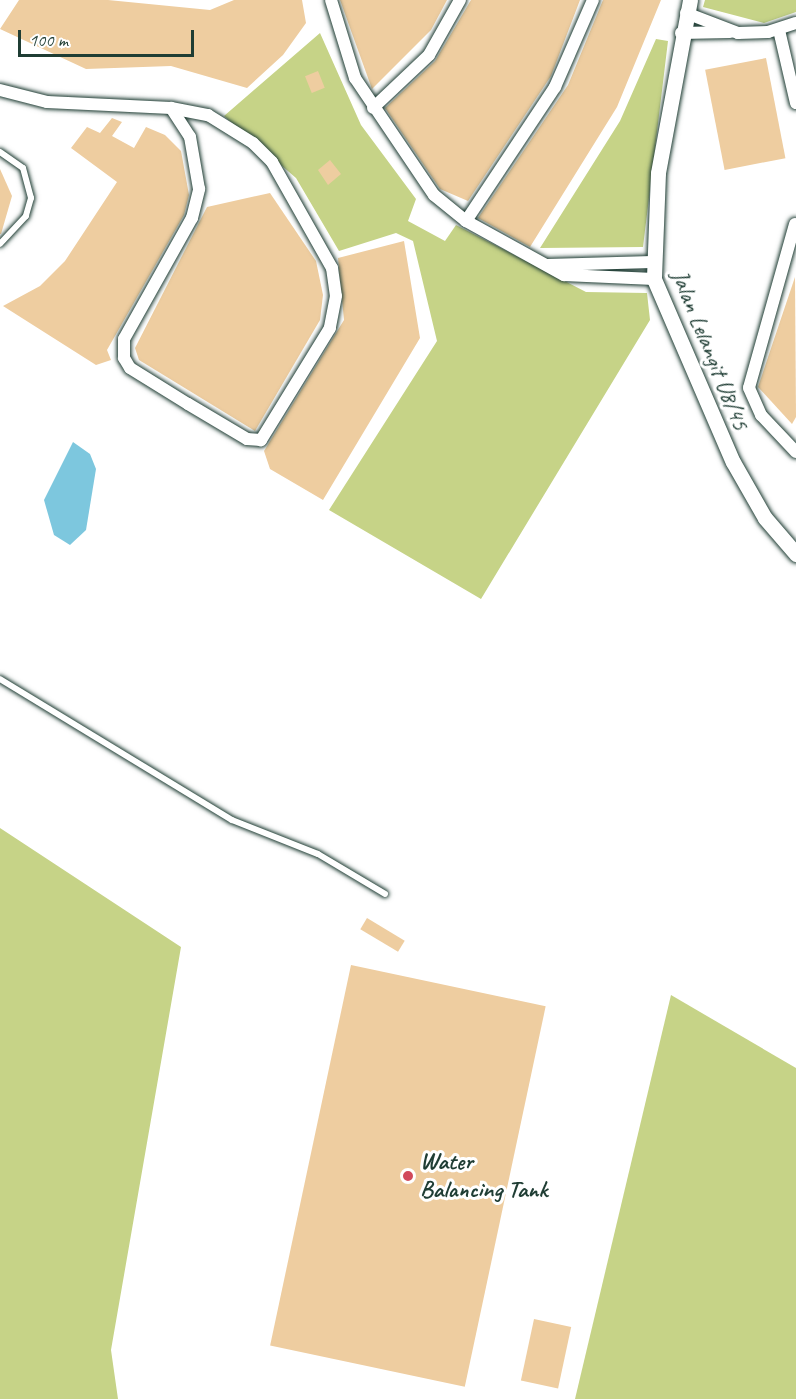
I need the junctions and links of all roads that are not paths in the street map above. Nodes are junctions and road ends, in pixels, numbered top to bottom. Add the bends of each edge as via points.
1 (331, 0) edge
2 (460, 0) edge
3 (594, 0) edge
4 (688, 6) edge
5 (796, 23) edge
6 (779, 30) junction
7 (731, 32) junction
8 (681, 33) junction
9 (0, 90) edge
10 (796, 103) edge
11 (171, 108) junction
12 (373, 108) junction
13 (0, 152) edge
14 (466, 221) junction
15 (795, 224) edge
16 (0, 244) edge
17 (652, 262) junction
18 (547, 265) junction
19 (654, 279) junction
20 (796, 452) edge
21 (796, 554) edge
22 (0, 679) edge
23 (385, 894) dead end

1 - 12 street via 350,66
2 - 12 street via 429,55
3 - 14 street via 555,87
4 - 7 street
4 - 8 street, Jalan Lelangit U8/45
5 - 6 street
6 - 7 street
6 - 10 street
7 - 8 street
8 - 17 street, Jalan Lelangit U8/45 via 658,173
9 - 11 street via 47,102
11 - 11 street via 208,115 259,149 324,247 332,268 336,297 330,328 261,440 247,439 188,404 130,368 124,358 124,339 192,218 199,189 190,137
12 - 14 street via 429,190
13 - 16 lane via 23,168 31,198 26,216
14 - 18 street
15 - 20 street via 748,388 761,415
17 - 18 street
17 - 19 street, Jalan Lelangit U8/45
18 - 19 street via 581,278
19 - 21 street, Jalan Lelangit U8/45 via 733,462 765,518
22 - 23 lane via 232,820 318,854

